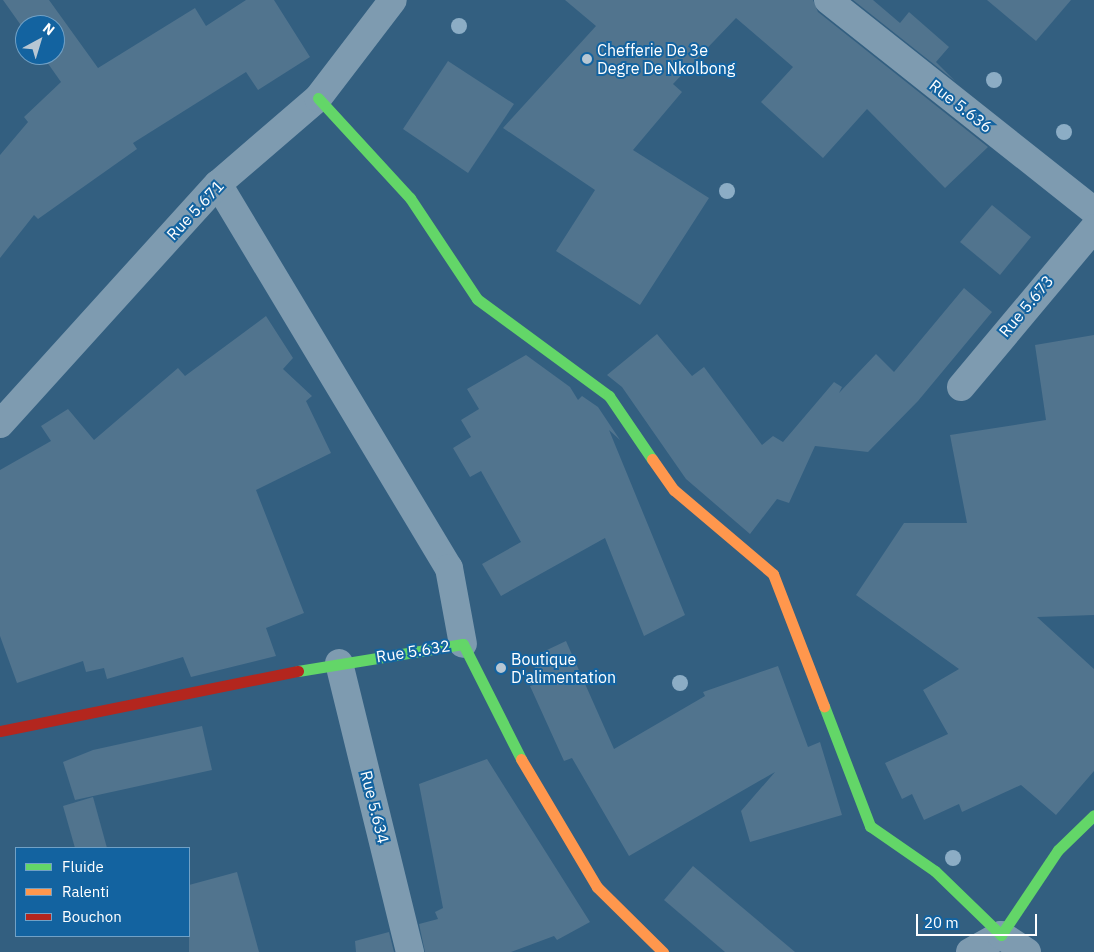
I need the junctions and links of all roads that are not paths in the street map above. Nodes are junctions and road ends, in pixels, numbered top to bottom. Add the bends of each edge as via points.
1 (393, 0) edge
2 (828, 0) edge
3 (318, 98) junction
4 (218, 184) junction
5 (1094, 211) edge
6 (1094, 228) edge
7 (961, 387) dead end
8 (0, 424) edge
9 (463, 644) junction
10 (339, 663) junction
11 (0, 731) edge
12 (1094, 815) edge
13 (1001, 936) junction
14 (410, 952) edge
15 (663, 952) edge
16 (970, 952) edge
17 (1027, 952) edge

1 - 3 street, Rue 5.671
2 - 5 street, Rue 5.636
3 - 4 street, Rue 5.671
3 - 13 street via 410,198 477,299 609,396 674,490 773,574 870,826 935,871
4 - 8 street, Rue 5.671
4 - 9 street via 449,568
6 - 7 street, Rue 5.673
9 - 10 street, Rue 5.632
9 - 15 street, Rue 5.632 via 538,792 597,887
10 - 11 street, Rue 5.632
10 - 14 street, Rue 5.634
12 - 13 street via 1058,850
13 - 16 street
13 - 17 street

